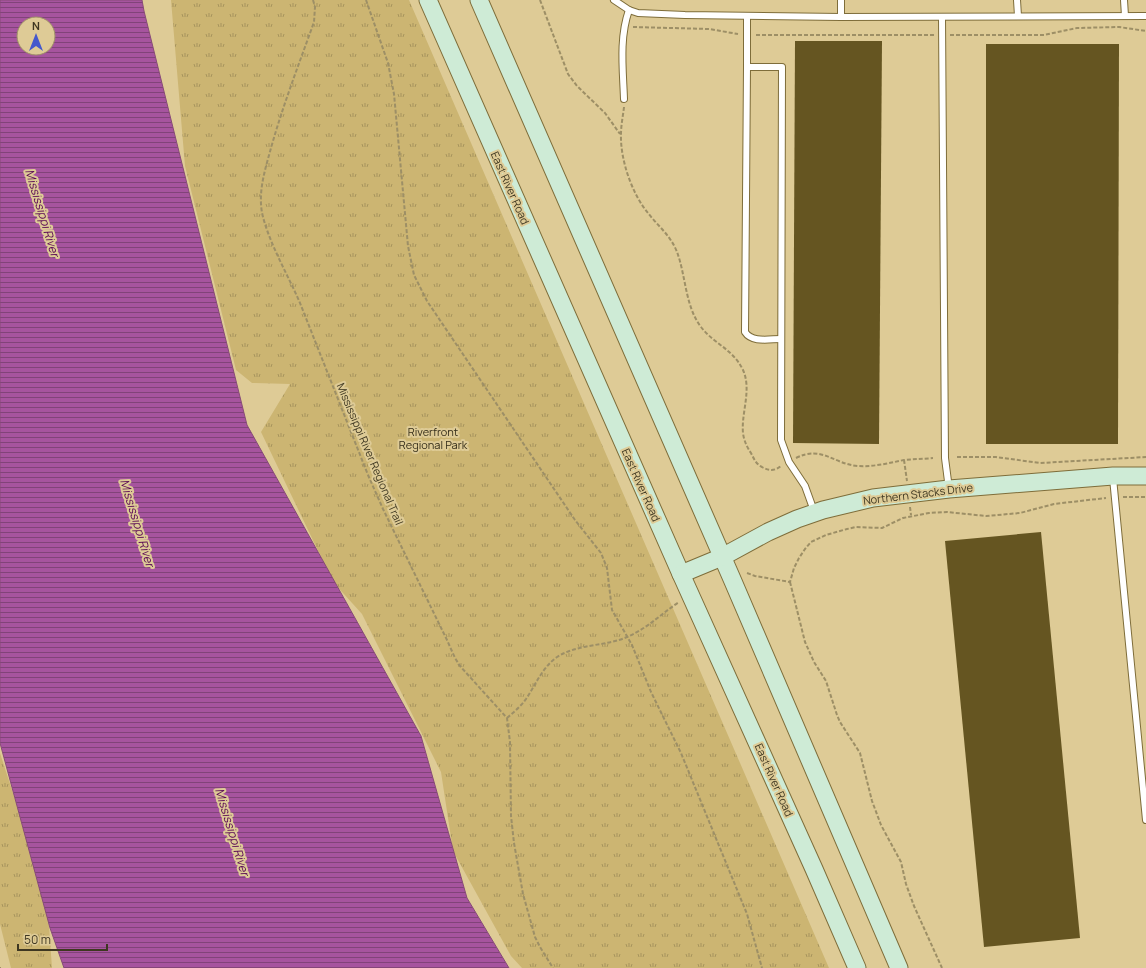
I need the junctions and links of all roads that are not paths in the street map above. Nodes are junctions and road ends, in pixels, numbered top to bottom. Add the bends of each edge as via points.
1 (428, 0) edge
2 (479, 0) edge
3 (614, 0) edge
4 (841, 0) edge
5 (1018, 0) edge
6 (1124, 0) edge
7 (629, 10) junction
8 (747, 16) junction
9 (942, 16) junction
10 (1018, 16) junction
11 (1125, 16) junction
12 (1146, 16) edge
13 (841, 17) junction
14 (747, 67) junction
15 (624, 99) road end
16 (781, 339) junction
17 (1113, 476) junction
18 (1146, 476) edge
19 (949, 489) junction
20 (815, 513) junction
21 (722, 556) junction
22 (681, 574) junction
23 (1146, 820) edge
24 (849, 949) junction
25 (857, 968) edge
26 (868, 968) edge
27 (899, 968) edge

1 - 22 street, East River Road
2 - 21 street
3 - 7 lane
4 - 13 lane
5 - 10 lane
6 - 11 lane
7 - 8 lane via 685,15
7 - 15 lane via 623,27
8 - 13 lane
8 - 14 lane
9 - 10 lane
9 - 13 lane
9 - 19 lane via 946,458
10 - 11 lane
11 - 12 lane
14 - 16 lane via 745,332 754,339
14 - 16 lane via 782,67
16 - 20 lane via 781,440 789,462 805,486
17 - 18 street, Northern Stacks Drive
17 - 19 street, Northern Stacks Drive
17 - 23 lane
19 - 20 street, Northern Stacks Drive via 873,498
20 - 21 street, Northern Stacks Drive via 768,532
21 - 22 street, Northern Stacks Drive
21 - 27 street
22 - 24 street, East River Road
24 - 25 street, East River Road
24 - 26 street

